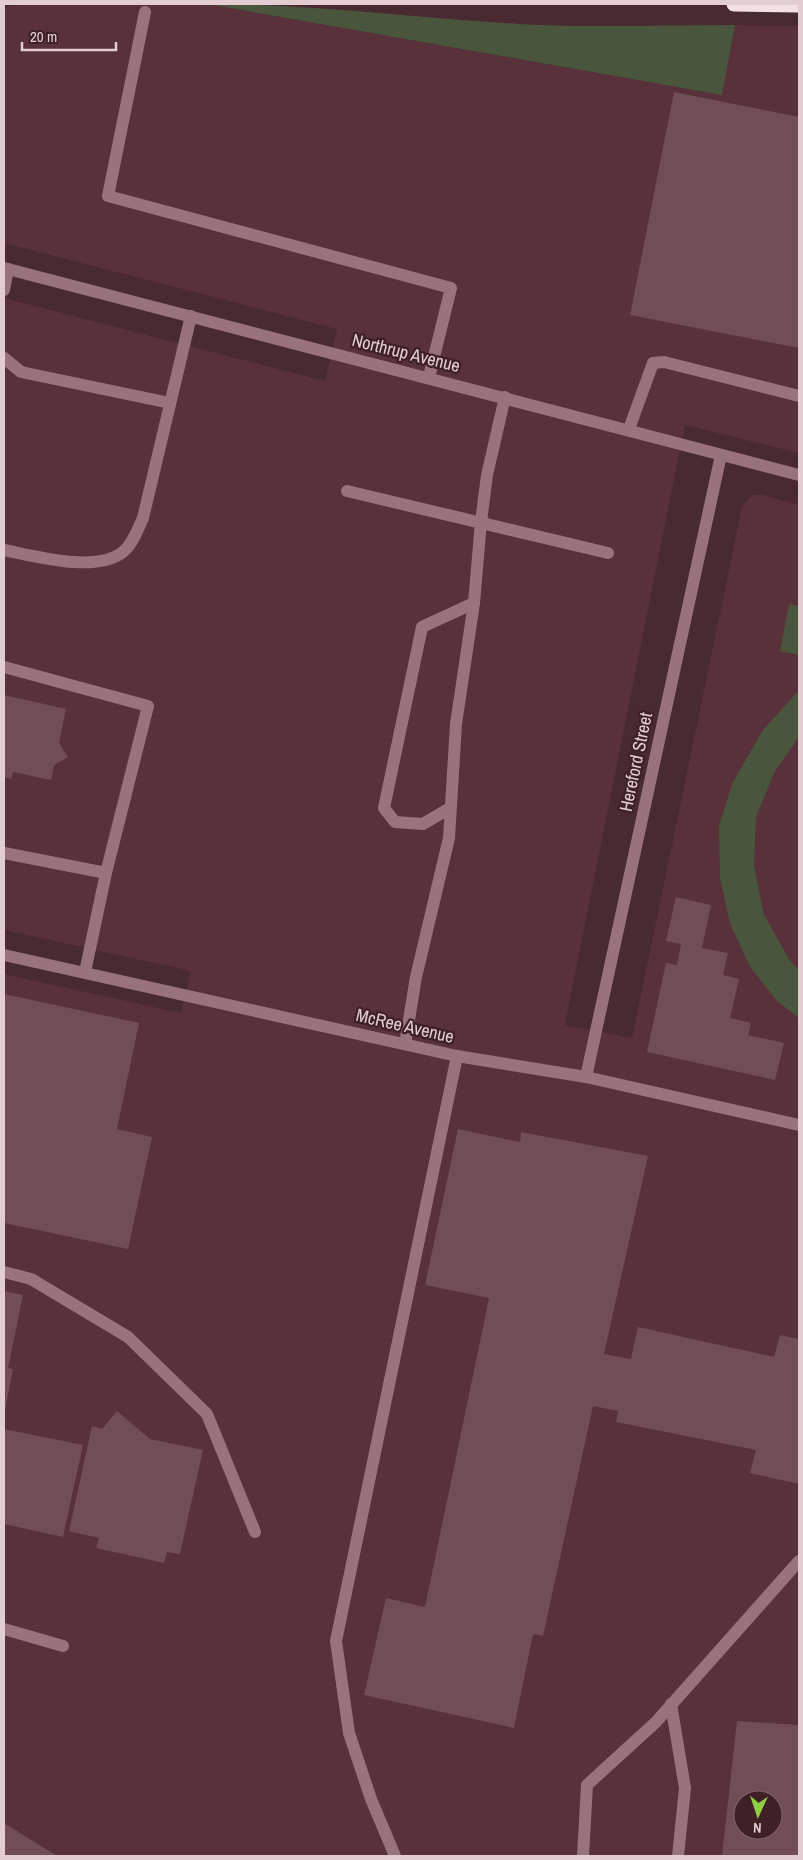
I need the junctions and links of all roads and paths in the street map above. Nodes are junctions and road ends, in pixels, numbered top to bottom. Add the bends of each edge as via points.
1 (734, 4) edge
2 (799, 5) edge
3 (145, 12) dead end
4 (6, 268) edge
5 (4, 290) edge
6 (191, 316) junction
7 (4, 358) edge
8 (429, 377) junction
9 (799, 396) edge
10 (506, 397) junction
11 (170, 403) junction
12 (629, 429) junction
13 (721, 455) junction
14 (799, 475) edge
15 (347, 491) dead end
16 (481, 522) junction
17 (4, 550) edge
18 (608, 553) dead end
19 (474, 603) junction
20 (4, 667) edge
21 (450, 808) junction
22 (4, 853) edge
23 (106, 874) junction
24 (4, 955) edge
25 (85, 972) junction
26 (405, 1044) junction
27 (457, 1056) junction
28 (586, 1077) junction
29 (799, 1125) edge
30 (4, 1272) edge
31 (255, 1532) dead end
32 (799, 1561) edge
33 (4, 1629) edge
34 (63, 1646) dead end
35 (671, 1704) junction
36 (395, 1856) edge
37 (583, 1856) edge
38 (678, 1856) edge

1 - 2 highway
3 - 8 street via 108,196 452,288
4 - 5 street
4 - 6 street, Northrup Avenue
6 - 8 street, Northrup Avenue
6 - 11 street
7 - 11 street via 21,372
8 - 10 street, Northrup Avenue
9 - 12 street via 664,362 653,363
10 - 12 street, Northrup Avenue
10 - 16 street
11 - 17 street via 143,518 124,551 110,559 88,563
12 - 13 street, Northrup Avenue
13 - 14 street, Northrup Avenue
13 - 28 street, Hereford Street
15 - 16 street
16 - 18 street
16 - 19 street
19 - 21 street via 456,724
19 - 21 street via 422,627 384,808 395,822 423,824
20 - 23 street via 148,706
21 - 26 street via 449,838 416,977
22 - 23 street
23 - 25 street
24 - 25 street, McRee Avenue
25 - 26 street, McRee Avenue
26 - 27 street, McRee Avenue
27 - 28 street, McRee Avenue
27 - 36 street via 336,1641 349,1732 371,1799
28 - 29 street, McRee Avenue
30 - 31 street via 31,1279 128,1337 207,1414
32 - 35 street
33 - 34 street
35 - 37 street via 587,1785
35 - 38 street via 685,1788

